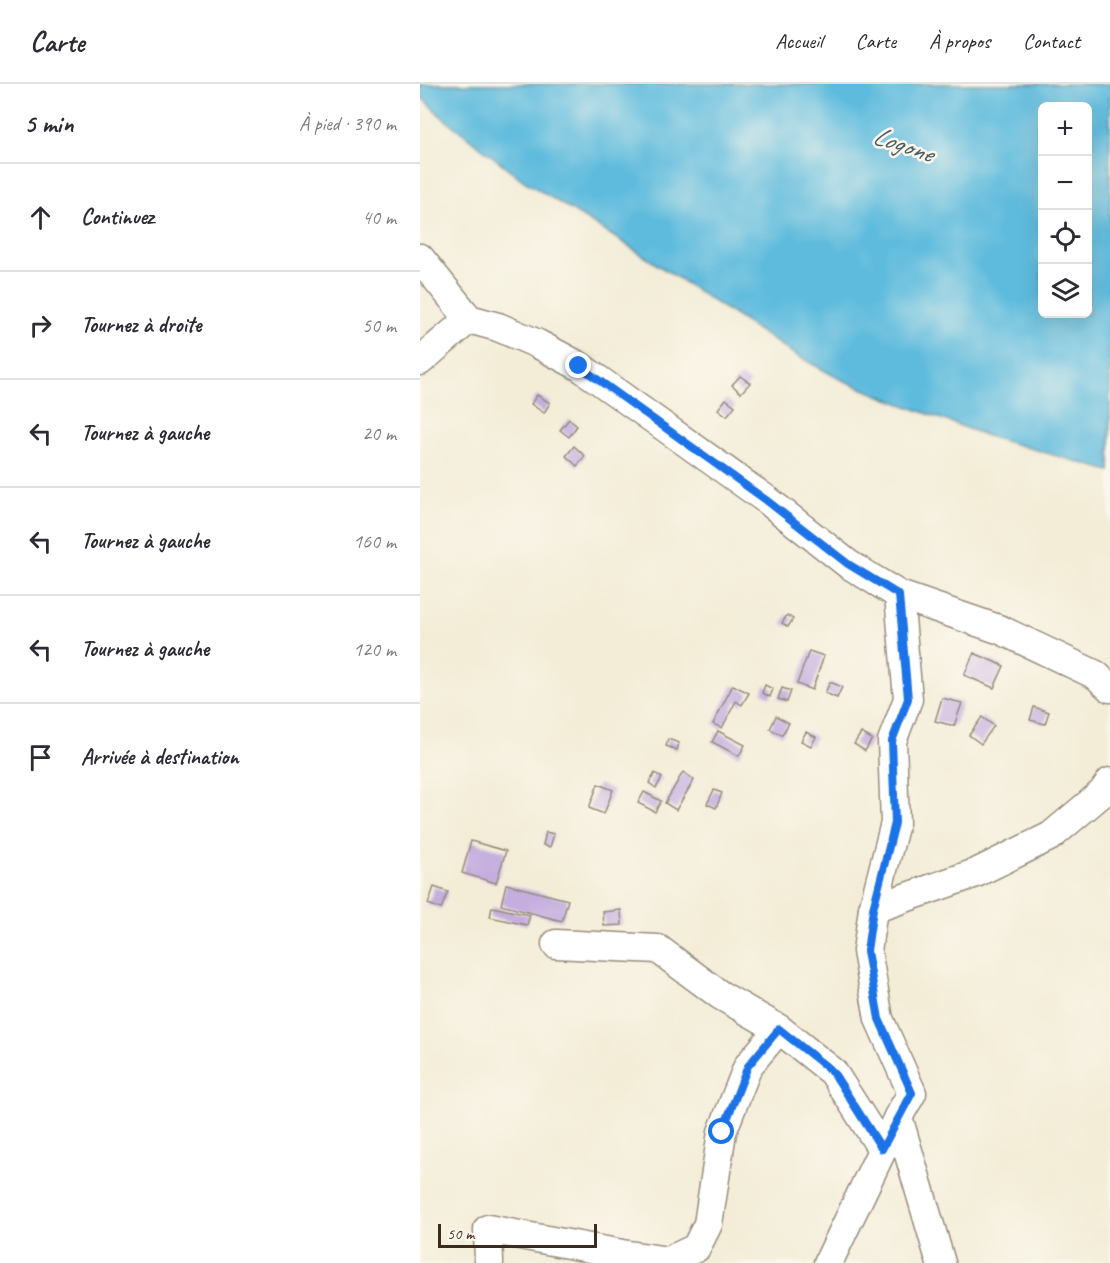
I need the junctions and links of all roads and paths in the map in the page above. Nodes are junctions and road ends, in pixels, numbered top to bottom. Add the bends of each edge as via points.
1 (420, 258) edge
2 (469, 320) junction
3 (420, 361) edge
4 (899, 595) junction
5 (1110, 688) edge
6 (1110, 782) edge
7 (873, 909) junction
8 (556, 944) dead end
9 (779, 1029) junction
10 (898, 1117) junction
11 (882, 1149) junction
12 (489, 1263) edge
13 (828, 1263) edge
14 (941, 1263) edge

1 - 2 street
2 - 3 street
2 - 4 street via 498,327 579,366 848,564
4 - 5 street via 1000,630 1096,675
4 - 7 street via 908,699 892,741 895,823
6 - 7 street via 1051,836 976,873
7 - 10 street via 867,951 879,1019 912,1093
8 - 9 street via 658,949 720,995
9 - 11 street via 833,1072
9 - 12 street via 748,1066 722,1132 708,1224 696,1248 668,1261 489,1229
10 - 11 street
10 - 14 street
11 - 13 street

